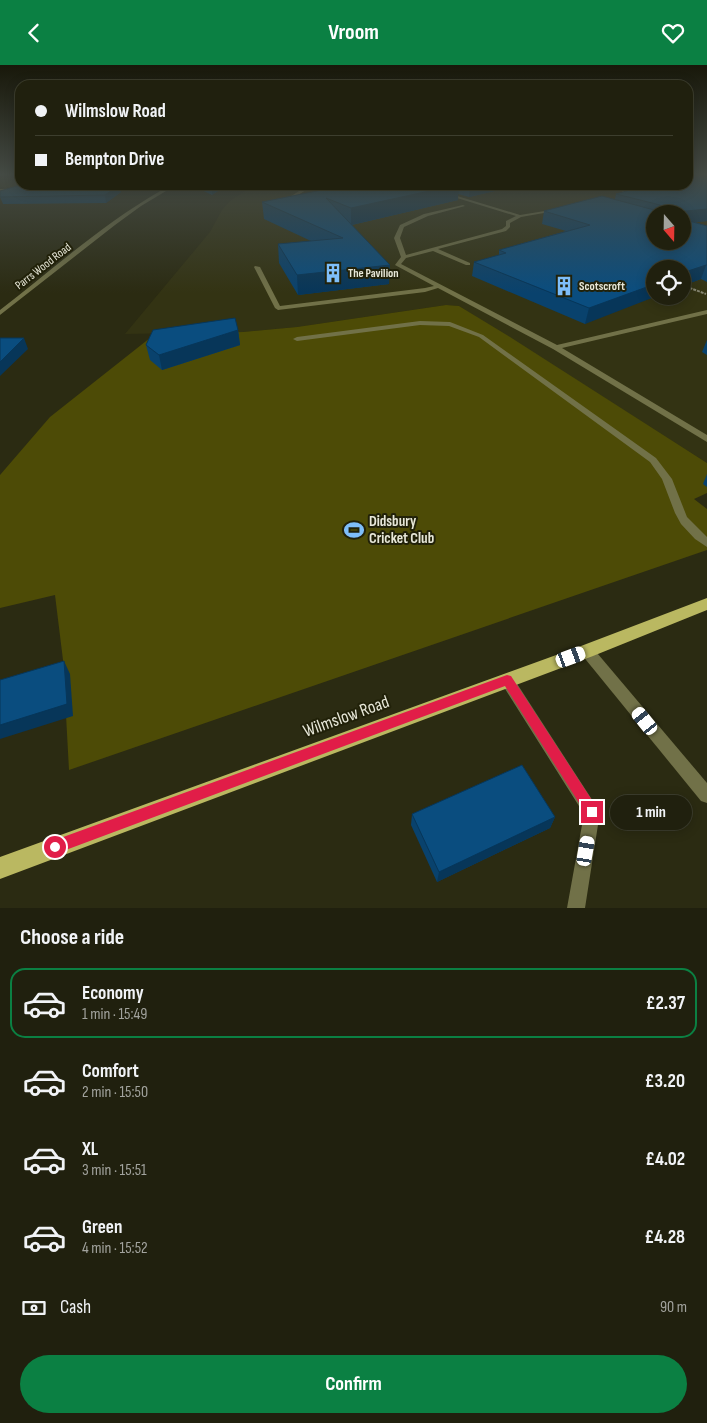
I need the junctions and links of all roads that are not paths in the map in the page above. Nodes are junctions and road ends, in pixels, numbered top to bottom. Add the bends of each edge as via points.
1 (127, 214) edge
2 (429, 214) edge
3 (514, 214) edge
4 (529, 214) edge
5 (520, 216) junction
6 (433, 249) junction
7 (404, 257) junction
8 (468, 264) dead end
9 (257, 267) dead end
10 (440, 286) junction
11 (707, 312) edge
12 (0, 313) edge
13 (297, 339) dead end
14 (556, 347) junction
15 (707, 439) edge
16 (707, 543) edge
17 (707, 604) edge
18 (587, 651) junction
19 (507, 680) junction
20 (707, 795) edge
21 (0, 868) edge
22 (576, 908) edge

1 - 12 street, Parrs Wood Road
2 - 7 street via 402,226 397,238
3 - 5 street
4 - 5 street
5 - 6 street via 508,222 504,230
6 - 7 street
6 - 8 street
7 - 10 street via 398,265
9 - 10 street via 278,308
10 - 14 street
11 - 14 street
13 - 16 street via 420,323 450,324 476,334 653,460 670,482 685,522
14 - 15 street
17 - 18 main road, Wilmslow Road
18 - 19 main road, Wilmslow Road
18 - 20 street
19 - 21 main road, Wilmslow Road
19 - 22 street via 592,812

